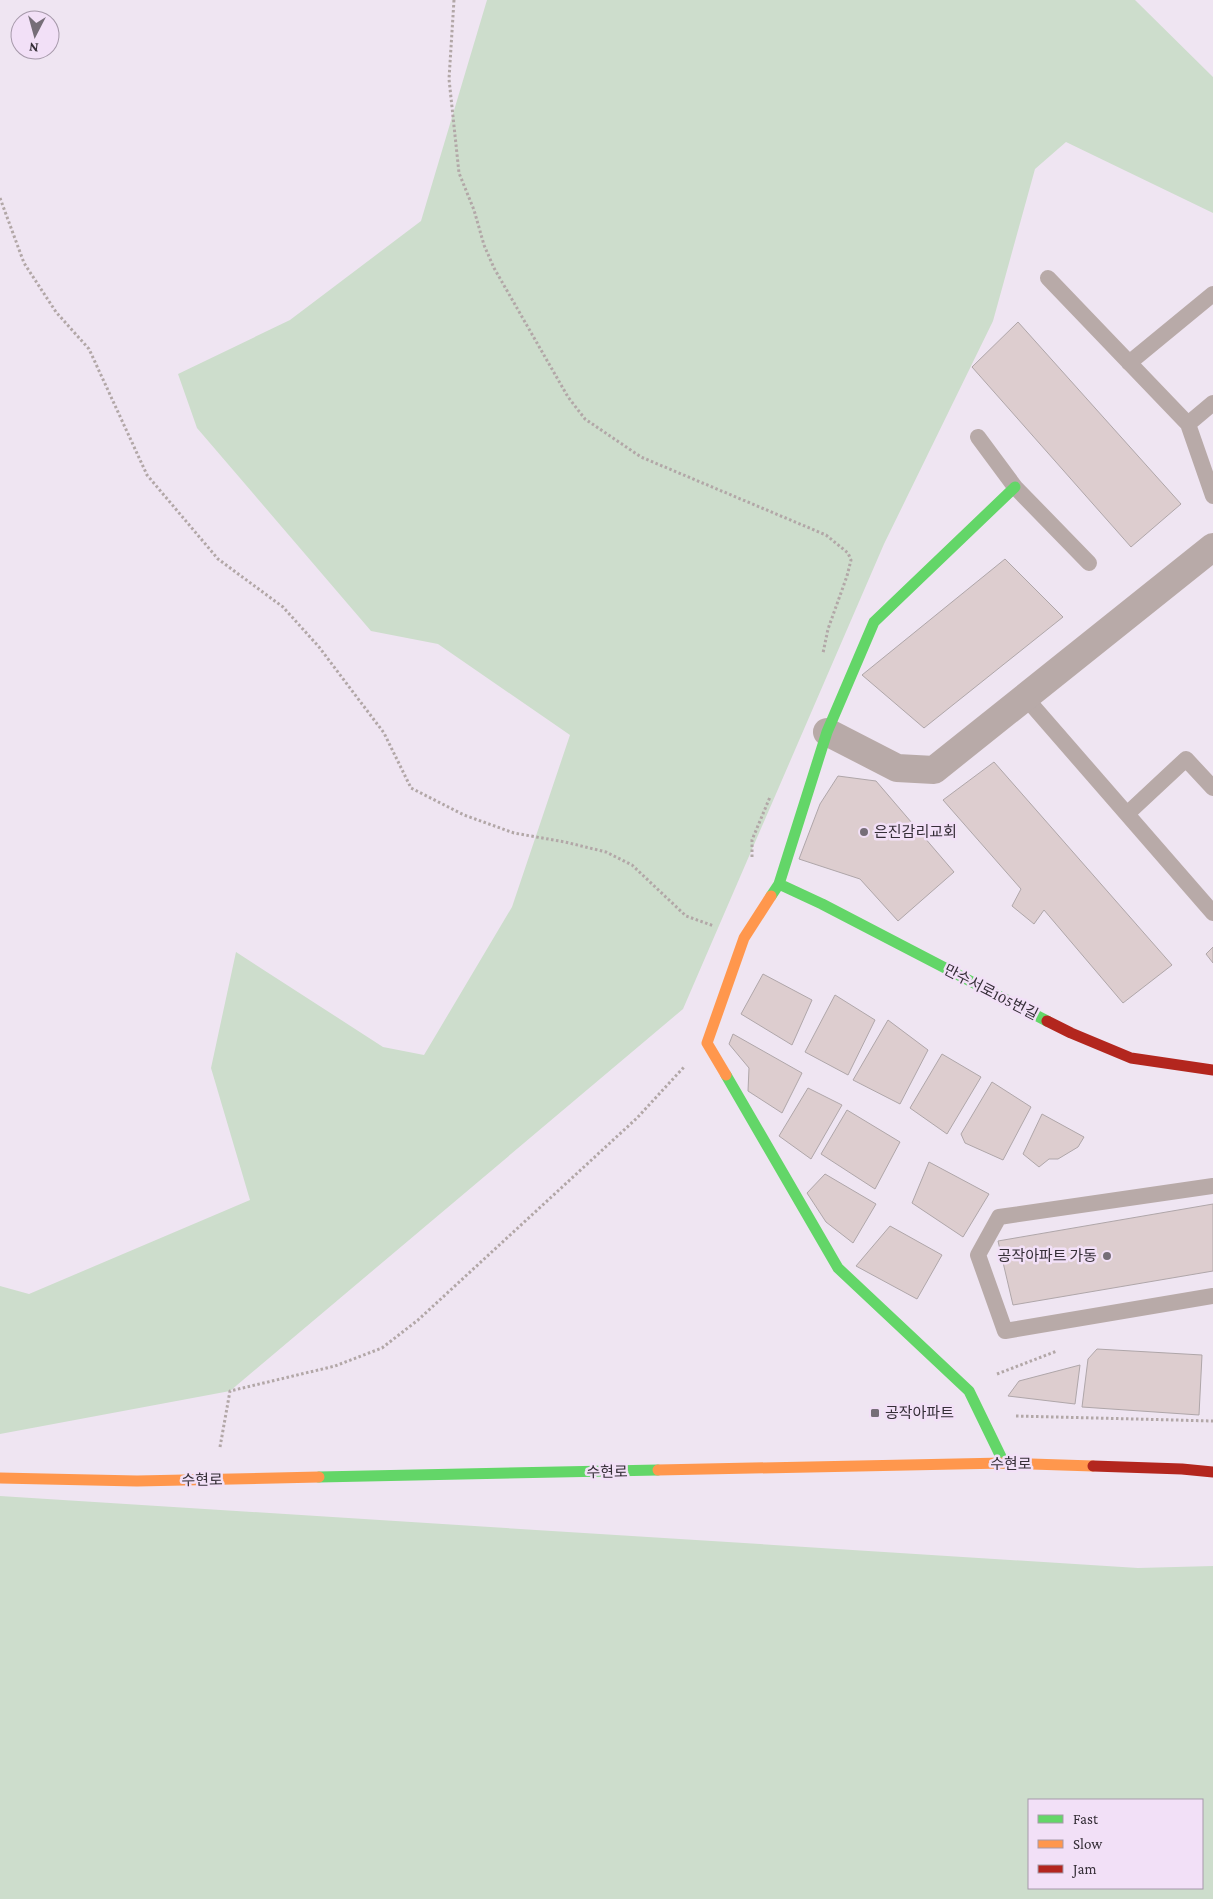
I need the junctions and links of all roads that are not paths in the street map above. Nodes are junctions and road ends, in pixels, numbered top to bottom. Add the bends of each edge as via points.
1 (1048, 278) dead end
2 (1213, 294) edge
3 (1130, 363) junction
4 (1213, 403) edge
5 (1188, 424) junction
6 (978, 437) dead end
7 (1015, 487) junction
8 (1213, 496) edge
9 (1213, 547) edge
10 (1089, 563) dead end
11 (1025, 697) junction
12 (827, 732) junction
13 (1213, 788) edge
14 (1127, 814) junction
15 (780, 884) junction
16 (1213, 913) edge
17 (1213, 1070) edge
18 (1213, 1186) edge
19 (1213, 1296) edge
20 (1004, 1463) junction
21 (1213, 1472) edge
22 (0, 1478) edge

1 - 3 lane
2 - 3 lane
3 - 5 lane
4 - 5 lane
5 - 8 lane
6 - 7 lane
7 - 10 lane
7 - 12 street via 874,622
9 - 11 street
11 - 12 street via 934,770 897,768
11 - 14 lane
12 - 15 street
13 - 14 lane via 1186,759
14 - 16 lane
15 - 17 street, 만수서로105번길 via 1071,1033 1131,1058
15 - 20 street via 744,938 707,1043 838,1268 969,1391
18 - 19 lane via 1000,1216 978,1255 1006,1331
20 - 21 street, 수현로
20 - 22 street, 수현로 via 215,1480

